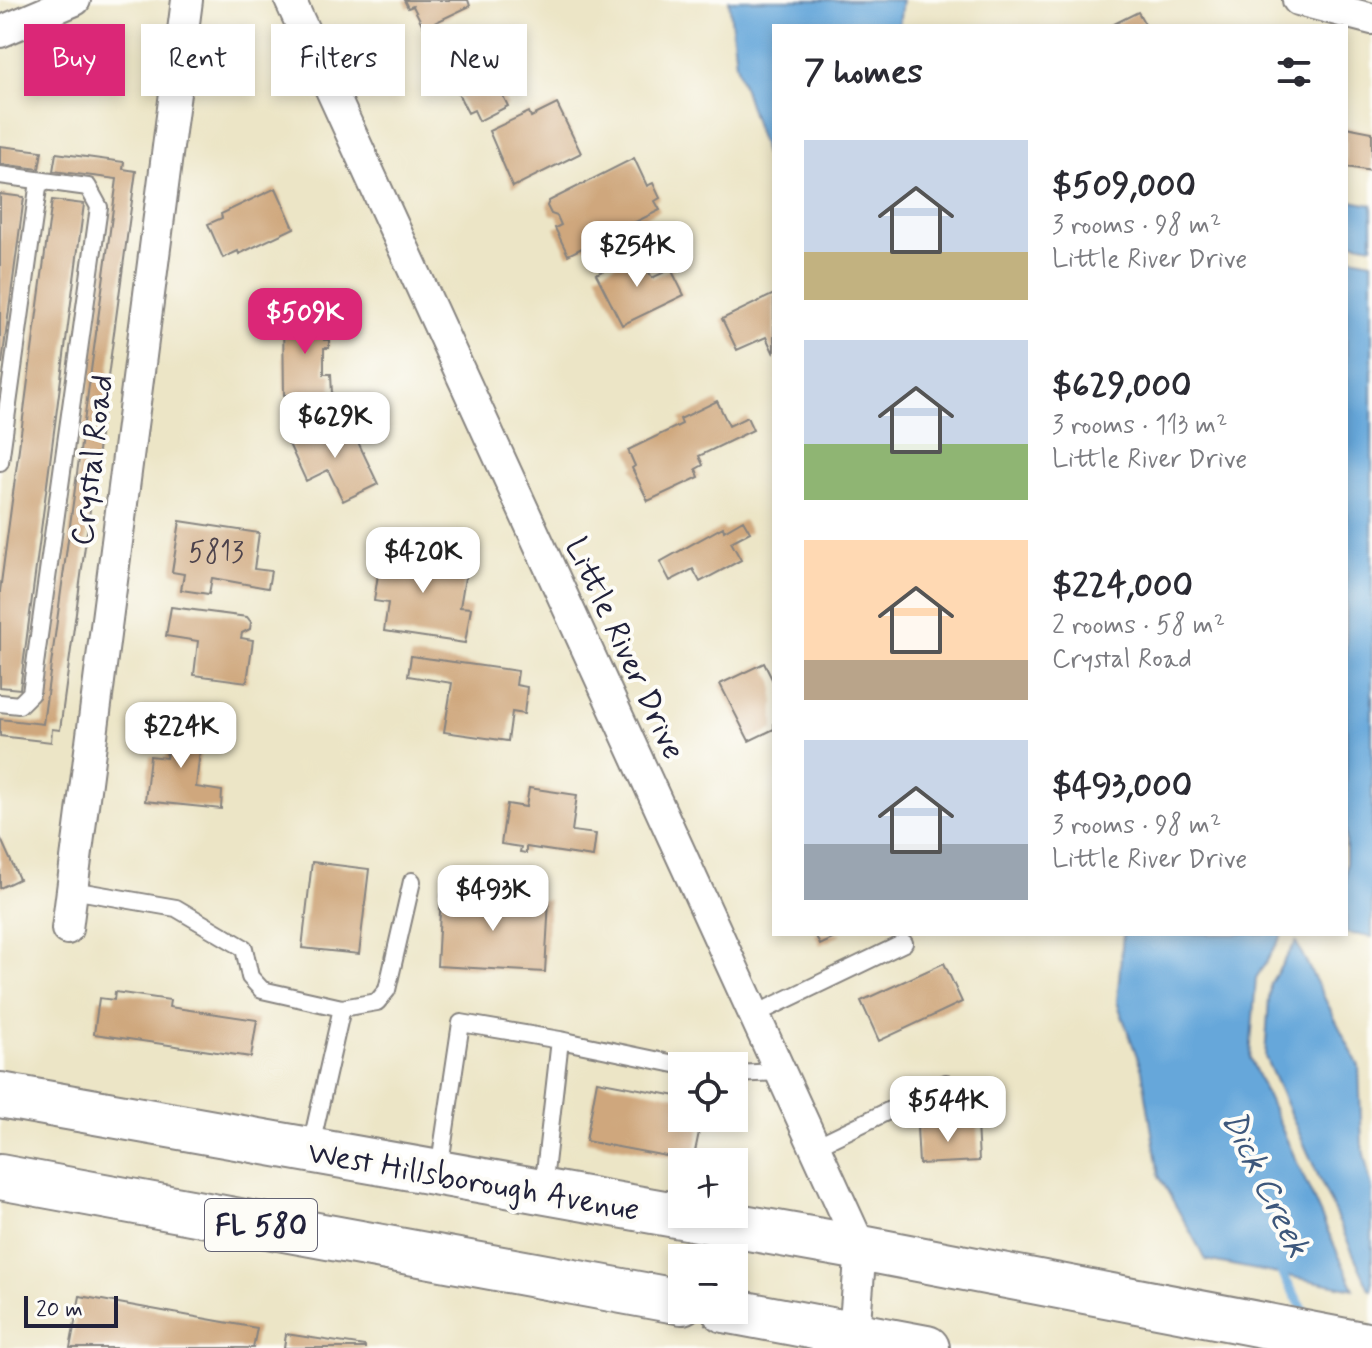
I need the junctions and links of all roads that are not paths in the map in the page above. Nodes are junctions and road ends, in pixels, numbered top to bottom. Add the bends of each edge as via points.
1 (75, 0) edge
2 (187, 0) edge
3 (290, 0) edge
4 (1298, 0) edge
5 (1372, 19) edge
6 (0, 32) edge
7 (0, 175) edge
8 (39, 181) junction
9 (0, 462) edge
10 (0, 703) edge
11 (412, 881) dead end
12 (72, 890) junction
13 (67, 929) dead end
14 (904, 943) dead end
15 (342, 1008) junction
16 (754, 1015) junction
17 (560, 1040) junction
18 (668, 1063) edge
19 (780, 1072) junction
20 (748, 1073) edge
21 (946, 1083) dead end
22 (0, 1095) edge
23 (814, 1147) junction
24 (309, 1150) junction
25 (438, 1173) junction
26 (1, 1177) edge
27 (543, 1192) junction
28 (861, 1248) junction
29 (668, 1299) edge
30 (748, 1316) edge
31 (852, 1343) edge
32 (1372, 1346) edge
33 (927, 1348) edge

1 - 6 street
2 - 12 street, Crystal Road
3 - 16 street, Little River Drive
4 - 5 street
7 - 8 lane
8 - 9 lane
8 - 10 lane via 88,187 99,207 31,693 19,705
11 - 15 lane via 387,990 377,1002
12 - 13 street, Crystal Road
12 - 15 lane via 176,908 244,948 250,977 262,990
14 - 16 lane
15 - 24 lane
16 - 19 street, Little River Drive
17 - 18 lane
17 - 25 lane via 461,1023
17 - 27 lane
19 - 20 lane
19 - 23 street, Little River Drive
21 - 23 lane
22 - 24 main road, West Hillsborough Avenue / FL 580
23 - 28 street, Little River Drive
24 - 25 main road, West Hillsborough Avenue / FL 580
25 - 27 main road, West Hillsborough Avenue / FL 580
26 - 29 main road, FL 580
27 - 28 main road, West Hillsborough Avenue / FL 580
28 - 31 street, Little River Drive
28 - 32 main road, West Hillsborough Avenue / FL 580
30 - 31 main road
31 - 33 main road

